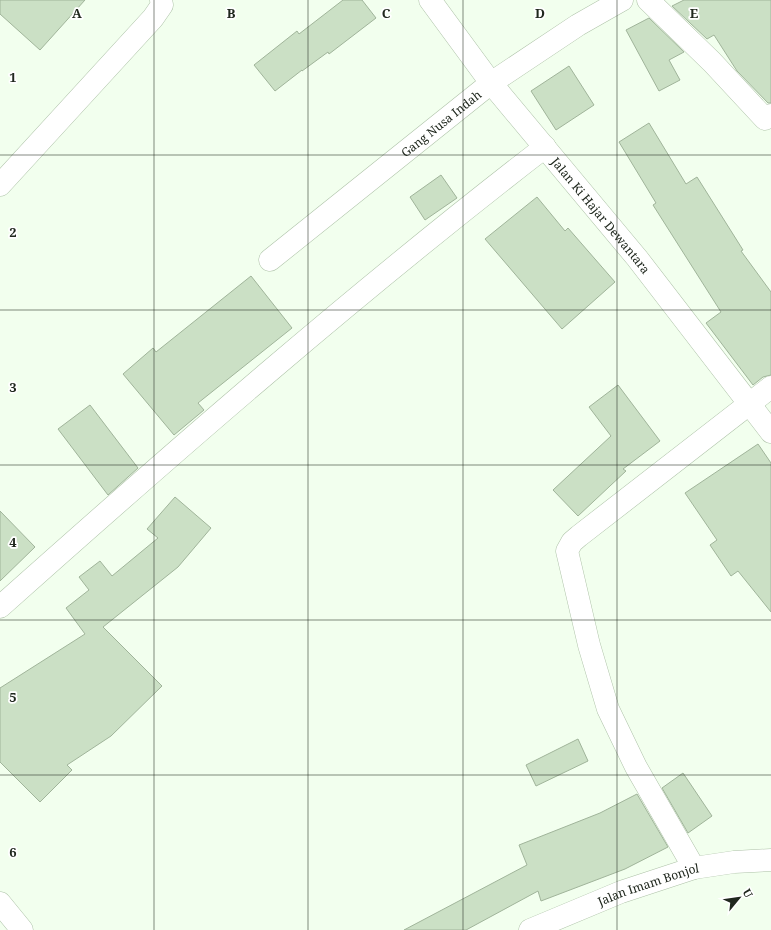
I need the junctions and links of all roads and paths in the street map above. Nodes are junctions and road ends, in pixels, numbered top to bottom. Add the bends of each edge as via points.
1 (161, 0) edge
2 (430, 0) edge
3 (622, 0) edge
4 (648, 0) edge
5 (491, 83) junction
6 (769, 119) edge
7 (545, 147) junction
8 (0, 185) edge
9 (270, 260) dead end
10 (771, 387) edge
11 (749, 405) junction
12 (771, 432) edge
13 (0, 607) edge
14 (771, 860) edge
15 (694, 868) junction
16 (0, 903) edge
17 (22, 930) edge
18 (530, 930) edge

1 - 8 street via 162,5 154,18
2 - 5 street, Jalan Ki Hajar Dewantara
3 - 5 street, Gang Nusa Indah via 572,29
4 - 6 street
5 - 7 street, Jalan Ki Hajar Dewantara
5 - 9 street, Gang Nusa Indah
7 - 11 street, Jalan Ki Hajar Dewantara via 637,258
7 - 13 street via 404,258
10 - 11 street
11 - 12 street, Jalan Ki Hajar Dewantara
11 - 15 street via 579,536 567,551 589,645 608,709 636,767
14 - 15 street, Jalan Imam Bonjol
15 - 18 street, Jalan Imam Bonjol via 621,892
16 - 17 street

